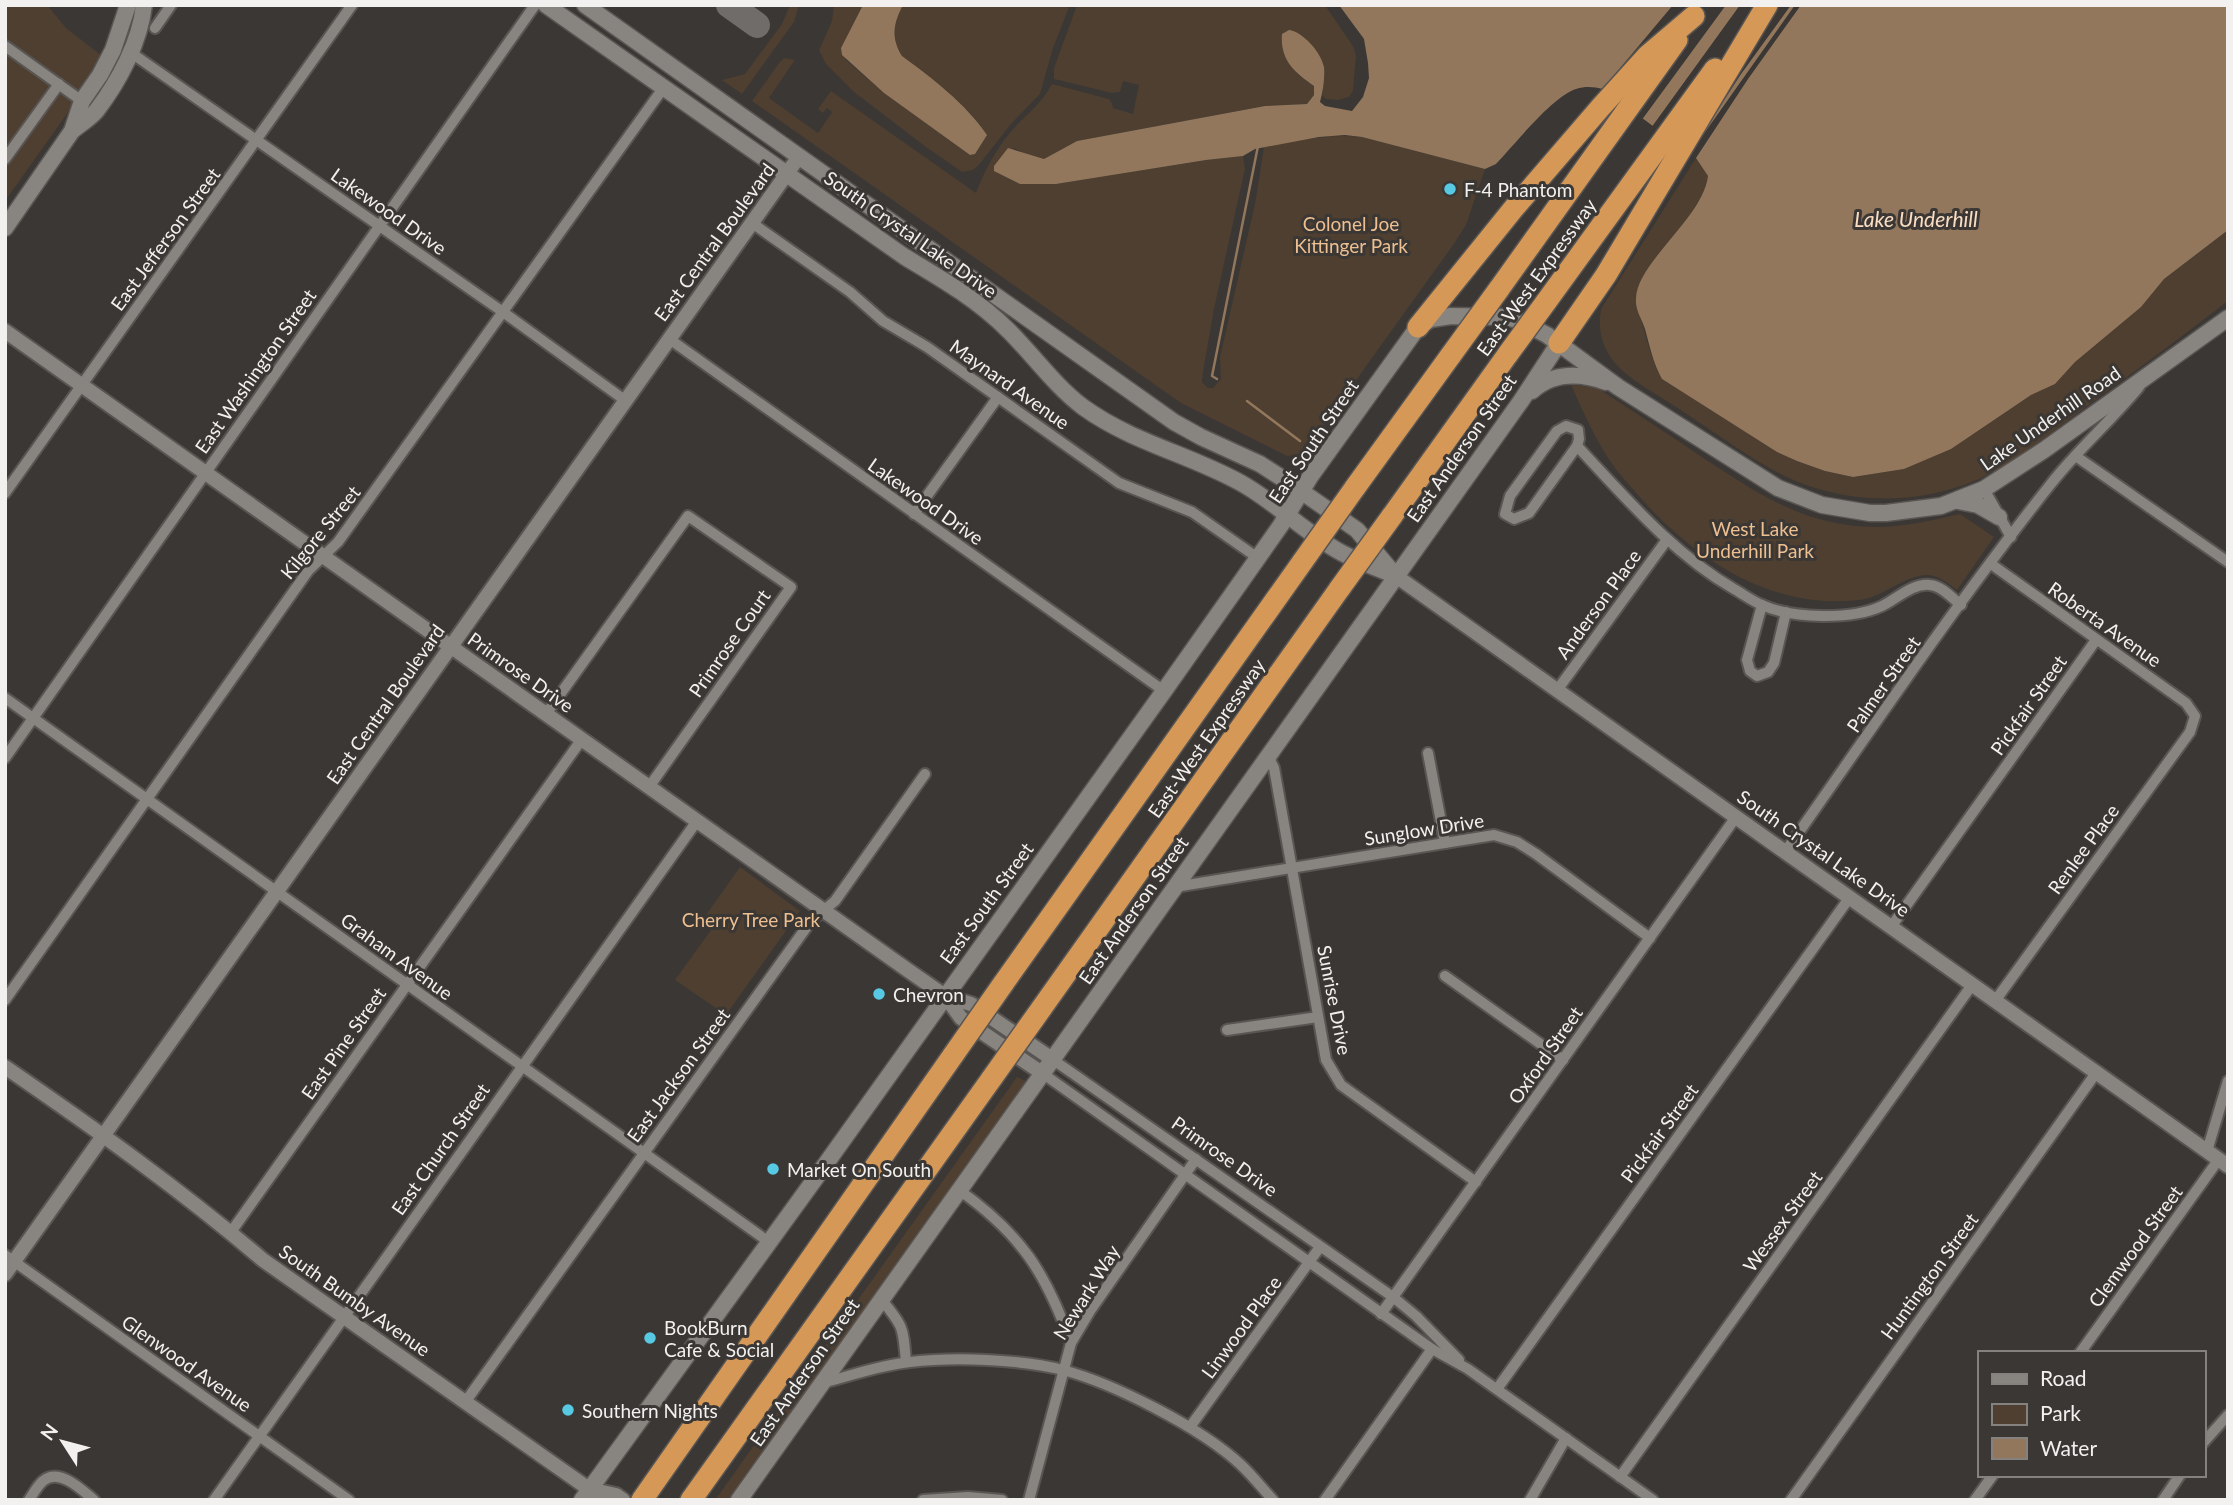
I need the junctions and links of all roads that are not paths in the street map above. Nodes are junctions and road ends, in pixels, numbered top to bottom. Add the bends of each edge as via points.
1 (128, 5) edge
2 (352, 5) edge
3 (534, 5) edge
4 (546, 5) edge
5 (584, 5) edge
6 (1765, 5) edge
7 (144, 8) edge
8 (167, 10) edge
9 (1698, 11) edge
10 (155, 28) dead end
11 (5, 46) edge
12 (130, 52) junction
13 (59, 84) junction
14 (664, 87) junction
15 (82, 101) junction
16 (72, 131) junction
17 (257, 141) junction
18 (797, 158) junction
19 (5, 159) edge
20 (787, 173) junction
21 (752, 223) junction
22 (379, 226) junction
23 (5, 228) edge
24 (503, 312) junction
25 (2228, 318) edge
26 (1418, 327) junction
27 (5, 331) edge
28 (668, 338) junction
29 (1559, 343) junction
30 (2148, 376) junction
31 (82, 386) junction
32 (1618, 387) junction
33 (998, 397) junction
34 (626, 401) junction
35 (1521, 401) junction
36 (1577, 446) junction
37 (2077, 457) junction
38 (205, 473) junction
39 (1984, 489) junction
40 (1301, 491) junction
41 (5, 493) edge
42 (1958, 501) junction
43 (914, 514) junction
44 (1288, 515) junction
45 (1999, 517) junction
46 (2011, 537) junction
47 (1666, 541) junction
48 (324, 556) junction
49 (1258, 558) junction
50 (2228, 562) edge
51 (1991, 564) junction
52 (1396, 576) junction
53 (1961, 605) junction
54 (1762, 606) junction
55 (1786, 612) junction
56 (2096, 640) junction
57 (450, 646) junction
58 (1558, 689) junction
59 (1164, 691) junction
60 (5, 698) edge
61 (546, 714) junction
62 (2195, 716) joint
63 (34, 718) junction
64 (582, 739) junction
65 (1428, 753) dead end
66 (1269, 756) junction
67 (5, 758) edge
68 (925, 774) dead end
69 (649, 787) junction
70 (146, 800) junction
71 (1736, 817) junction
72 (697, 821) junction
73 (1445, 843) junction
74 (1785, 852) junction
75 (1293, 868) junction
76 (1175, 887) junction
77 (276, 891) junction
78 (1850, 897) junction
79 (823, 910) junction
80 (1891, 927) junction
81 (1650, 938) junction
82 (1445, 976) dead end
83 (407, 984) junction
84 (1972, 985) junction
85 (945, 996) junction
86 (5, 1000) edge
87 (1995, 1001) junction
88 (1318, 1017) junction
89 (1227, 1030) dead end
90 (1052, 1059) junction
91 (1563, 1060) junction
92 (5, 1067) edge
93 (521, 1067) junction
94 (1042, 1073) junction
95 (2096, 1073) junction
96 (2228, 1081) edge
97 (103, 1134) junction
98 (644, 1152) junction
99 (1196, 1158) junction
100 (2218, 1159) edge
101 (1185, 1173) junction
102 (1476, 1182) junction
103 (959, 1190) junction
104 (231, 1232) junction
105 (769, 1242) junction
106 (1321, 1247) junction
107 (10, 1258) edge
108 (1309, 1262) junction
109 (5, 1274) edge
110 (1393, 1297) junction
111 (881, 1299) junction
112 (1381, 1314) junction
113 (343, 1315) junction
114 (1071, 1343) junction
115 (1432, 1349) junction
116 (2081, 1351) edge
117 (906, 1362) junction
118 (1468, 1369) junction
119 (1063, 1370) junction
120 (822, 1383) junction
121 (1497, 1389) junction
122 (466, 1401) junction
123 (2228, 1415) edge
124 (1190, 1427) junction
125 (259, 1436) junction
126 (1566, 1438) junction
127 (2205, 1441) edge
128 (1620, 1477) junction
129 (1992, 1477) edge
130 (2179, 1477) edge
131 (590, 1496) edge
132 (29, 1500) edge
133 (94, 1500) edge
134 (214, 1500) edge
135 (349, 1500) edge
136 (623, 1500) edge
137 (642, 1500) edge
138 (691, 1500) edge
139 (739, 1500) edge
140 (923, 1500) edge
141 (1002, 1500) edge
142 (1029, 1500) edge
143 (1273, 1500) edge
144 (1325, 1500) edge
145 (1530, 1500) edge
146 (1653, 1500) edge
147 (1791, 1500) edge
148 (1975, 1500) edge
149 (2163, 1500) edge

1 - 15 main road via 113,50
2 - 17 street, East Jefferson Street
3 - 22 street, East Washington Street
4 - 14 main road, South Crystal Lake Drive
5 - 18 main road, South Crystal Lake Drive
6 - 29 highway via 1606,275
6 - 138 highway, East-West Expressway, bridge via 1508,354
7 - 8 street
7 - 12 main road
8 - 10 street
9 - 26 highway via 1647,56
9 - 137 highway, East-West Expressway, bridge via 1354,489
11 - 13 street
12 - 16 main road via 96,112
12 - 17 street, Lakewood Drive
13 - 15 street
13 - 19 street
14 - 20 main road, South Crystal Lake Drive
14 - 24 street, Kilgore Street
15 - 16 main road
16 - 23 main road
17 - 22 street, Lakewood Drive
17 - 31 street, East Jefferson Street
18 - 20 street, East Central Boulevard
18 - 40 main road, South Crystal Lake Drive via 1174,422 1260,464
20 - 21 street, East Central Boulevard
20 - 44 main road, South Crystal Lake Drive via 974,300 1082,406 1117,428 1239,482
21 - 28 street, East Central Boulevard
21 - 33 street, Maynard Avenue via 883,321
22 - 24 street, Lakewood Drive
22 - 38 street, East Washington Street
24 - 34 street, Lakewood Drive
24 - 48 street, Kilgore Street
25 - 30 main road, Lake Underhill Road
26 - 29 main road, Lake Underhill Road via 1436,318 1504,317
26 - 40 main road, East South Street
27 - 31 street, Primrose Drive
28 - 34 street, East Central Boulevard
28 - 43 street, Lakewood Drive
29 - 32 main road, Lake Underhill Road
29 - 35 main road, East Anderson Street
30 - 37 street, Palmer Street
30 - 39 main road, Lake Underhill Road
31 - 38 street, Primrose Drive
31 - 41 street, East Jefferson Street
32 - 35 main road, Lake Underhill Road via 1594,378 1555,377
32 - 42 main road, Lake Underhill Road via 1762,480 1807,500 1870,513
33 - 43 street
33 - 49 street, Maynard Avenue via 1119,483 1192,512
34 - 57 street, East Central Boulevard
35 - 52 main road, East Anderson Street
36 - 36 street via 1578,430 1566,426 1557,431 1510,496 1506,513 1514,519 1529,513
36 - 47 street
37 - 46 street, Palmer Street via 2060,472
37 - 50 street
38 - 48 street, Primrose Drive
38 - 63 street, East Washington Street
39 - 42 main road, Lake Underhill Road
39 - 45 street
40 - 44 main road, East South Street
40 - 52 main road, South Crystal Lake Drive via 1357,530
42 - 45 main road via 1978,505
43 - 59 street, Lakewood Drive
44 - 49 main road, East South Street
44 - 52 main road, South Crystal Lake Drive via 1341,553
45 - 46 street
46 - 51 street, Palmer Street
47 - 54 street
47 - 58 street, Anderson Place
48 - 57 street, Primrose Drive
48 - 70 street, Kilgore Street via 308,571
49 - 59 main road, East South Street
51 - 53 street, Palmer Street
51 - 56 street, Roberta Avenue
52 - 58 street, South Crystal Lake Drive
52 - 66 main road, East Anderson Street
53 - 55 street via 1928,584 1913,587 1881,607 1838,617
53 - 74 street, Palmer Street
54 - 55 street
54 - 55 street via 1747,660 1750,671 1758,676 1774,663
56 - 62 street, Roberta Avenue via 2186,703
56 - 80 street, Pickfair Street
57 - 61 street, Primrose Drive
57 - 77 street, East Central Boulevard
58 - 71 street, South Crystal Lake Drive
59 - 85 main road, East South Street
60 - 63 street, Graham Avenue
61 - 64 street, Primrose Drive
61 - 69 street, Primrose Court via 688,516 791,587
62 - 87 street, Renlee Place via 2190,732
63 - 67 street, East Washington Street
63 - 70 street, Graham Avenue
64 - 69 street, Primrose Drive
64 - 83 street, East Pine Street
65 - 73 street
66 - 75 street, Sunrise Drive
66 - 76 main road, East Anderson Street
68 - 79 street, East Jackson Street via 835,901
69 - 72 street, Primrose Drive
70 - 77 street, Graham Avenue
70 - 86 street, Kilgore Street
71 - 74 street, South Crystal Lake Drive
71 - 81 street, Oxford Street
72 - 79 street, Primrose Drive
72 - 93 street, East Church Street
73 - 75 street, Sunglow Drive
73 - 81 street, Sunglow Drive via 1494,835 1517,842
74 - 78 street, South Crystal Lake Drive
75 - 76 street, Sunglow Drive
75 - 88 street, Sunrise Drive
76 - 90 main road, East Anderson Street
77 - 83 street, Graham Avenue
77 - 97 street, East Central Boulevard
78 - 80 street, South Crystal Lake Drive
78 - 121 street, Pickfair Street
79 - 85 street, Primrose Drive
79 - 98 street, East Jackson Street
80 - 84 street, South Crystal Lake Drive
81 - 91 street, Oxford Street
82 - 91 street
83 - 93 street, Graham Avenue
83 - 104 street, East Pine Street
84 - 87 street, South Crystal Lake Drive
84 - 128 street, Wessex Street
85 - 90 street, Primrose Drive via 971,1004
85 - 94 street, Primrose Drive via 961,1018
85 - 105 main road, East South Street
87 - 95 street, South Crystal Lake Drive
88 - 89 street
88 - 102 street, Sunrise Drive via 1326,1060 1340,1085
90 - 94 main road, East Anderson Street
90 - 99 street, Primrose Drive
91 - 102 street, Oxford Street
92 - 97 street, South Bumby Avenue
93 - 98 street, Graham Avenue
93 - 113 street, East Church Street
94 - 101 street, Primrose Drive
94 - 103 main road, East Anderson Street
95 - 100 street, South Crystal Lake Drive
95 - 147 street, Huntington Street
96 - 100 street, Clemwood Street
97 - 104 street, South Bumby Avenue
97 - 107 street, East Central Boulevard
98 - 105 street, Graham Avenue
98 - 122 street, East Jackson Street
99 - 101 street, Newark Way
99 - 106 street, Primrose Drive
100 - 116 street, Clemwood Street
101 - 108 street, Primrose Drive
101 - 114 street, Newark Way
102 - 110 street, Oxford Street
103 - 111 main road, East Anderson Street
103 - 114 street via 1020,1243 1043,1276
104 - 113 street, South Bumby Avenue
105 - 131 main road, East South Street
106 - 108 street, Linwood Place
106 - 110 street, Primrose Drive
107 - 109 street, East Central Boulevard
107 - 125 street, Glenwood Avenue
108 - 112 street, Primrose Drive
108 - 124 street, Linwood Place
110 - 112 street, Oxford Street
110 - 118 street, Primrose Drive
111 - 117 street via 903,1328
111 - 120 main road, East Anderson Street
112 - 115 street, Primrose Drive
113 - 122 street, South Bumby Avenue
113 - 125 street, East Church Street
114 - 119 street, Newark Way
115 - 118 street, Primrose Drive
115 - 144 street
117 - 119 street via 980,1360
117 - 120 street
118 - 121 street, Primrose Drive
119 - 124 street
119 - 142 street, Newark Way
120 - 139 main road, East Anderson Street
121 - 126 street, Primrose Drive
122 - 131 street, South Bumby Avenue
123 - 127 street
124 - 143 street via 1240,1464
125 - 134 street, East Church Street
125 - 135 street, Glenwood Avenue
126 - 128 street, Primrose Drive
126 - 145 street
128 - 146 street, Primrose Drive
129 - 148 street
130 - 149 street
131 - 136 street, South Bumby Avenue via 616,1495
132 - 133 street via 44,1479 57,1476
140 - 141 street

